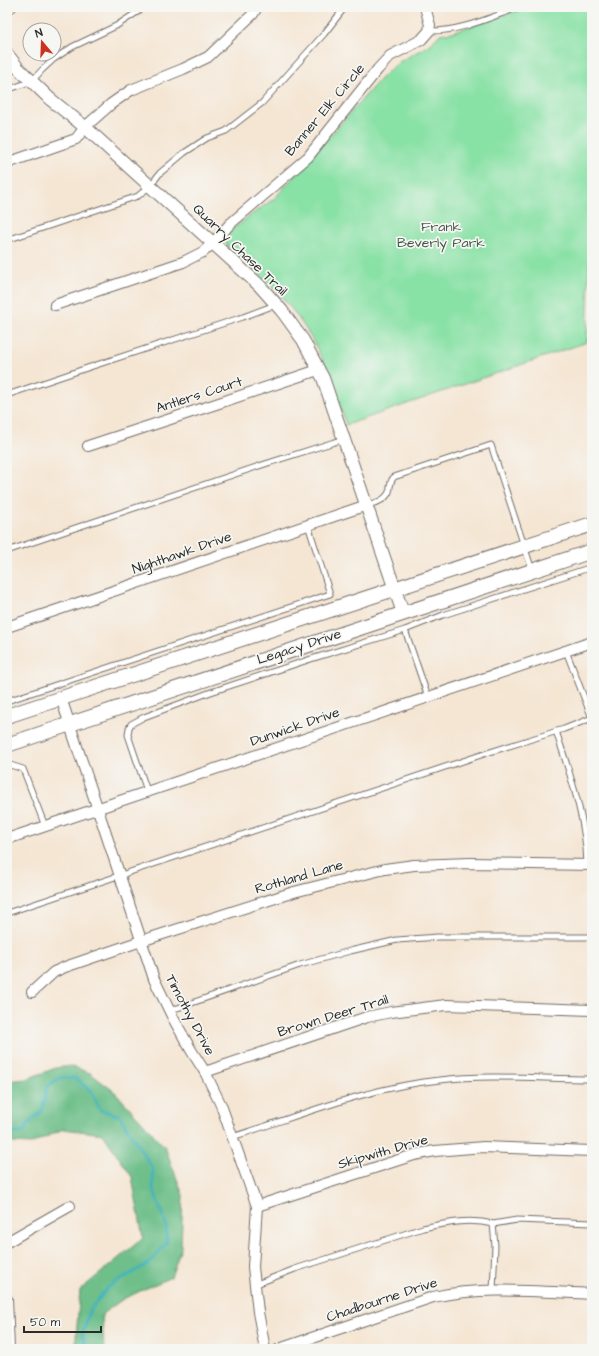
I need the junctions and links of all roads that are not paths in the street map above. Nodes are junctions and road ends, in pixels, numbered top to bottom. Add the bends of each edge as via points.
1 (11, 7) edge
2 (145, 7) edge
3 (257, 7) edge
4 (345, 7) edge
5 (425, 7) edge
6 (520, 7) edge
7 (7, 9) edge
8 (429, 31) junction
9 (7, 54) edge
10 (32, 81) junction
11 (7, 90) edge
12 (85, 127) junction
13 (7, 163) edge
14 (150, 186) junction
15 (7, 240) edge
16 (213, 243) junction
17 (276, 304) junction
18 (55, 305) dead end
19 (318, 370) junction
20 (7, 395) edge
21 (344, 439) junction
22 (88, 446) dead end
23 (367, 505) junction
24 (592, 524) edge
25 (308, 525) junction
26 (524, 546) junction
27 (7, 551) edge
28 (592, 551) edge
29 (592, 567) edge
30 (532, 571) junction
31 (395, 588) junction
32 (403, 613) junction
33 (7, 627) edge
34 (405, 630) junction
35 (592, 642) edge
36 (566, 651) junction
37 (428, 697) junction
38 (60, 698) junction
39 (7, 701) edge
40 (7, 716) edge
41 (592, 718) edge
42 (69, 724) junction
43 (556, 731) junction
44 (7, 745) edge
45 (7, 764) edge
46 (148, 791) junction
47 (97, 808) junction
48 (45, 826) junction
49 (7, 839) edge
50 (589, 865) edge
51 (119, 875) junction
52 (7, 913) edge
53 (592, 937) edge
54 (141, 940) junction
55 (32, 992) dead end
56 (592, 1010) edge
57 (169, 1012) junction
58 (206, 1072) junction
59 (592, 1079) edge
60 (232, 1137) junction
61 (592, 1151) edge
62 (70, 1206) dead end
63 (256, 1206) junction
64 (592, 1223) edge
65 (493, 1224) junction
66 (7, 1242) edge
67 (254, 1285) junction
68 (493, 1291) junction
69 (592, 1294) edge
70 (7, 1299) edge
71 (9, 1349) edge
72 (265, 1349) edge
73 (279, 1349) edge

1 - 7 street
2 - 10 lane via 116,26 72,47 54,59
3 - 12 street via 208,57 131,90
4 - 14 lane via 262,103 226,131 207,138 184,152 160,173
5 - 8 street
6 - 8 lane via 453,30
8 - 16 street, Banner Elk Circle via 421,40 390,56 308,157 230,224
9 - 10 street, Quarry Chase Trail
10 - 11 lane
10 - 12 street, Quarry Chase Trail
12 - 13 street via 76,139
12 - 14 street, Quarry Chase Trail
14 - 15 lane via 138,196
14 - 16 street, Quarry Chase Trail
16 - 17 street, Quarry Chase Trail
16 - 18 street, Banner Elk Circle via 203,252 183,262
17 - 19 street, Quarry Chase Trail via 303,340
17 - 20 lane
19 - 21 street, Quarry Chase Trail
19 - 22 street, Antlers Court
21 - 23 street, Quarry Chase Trail
21 - 27 lane
23 - 25 street, Nighthawk Drive
23 - 26 lane via 383,500 394,477 491,446
23 - 31 street, Quarry Chase Trail
24 - 26 main road, Legacy Drive
25 - 33 street, Nighthawk Drive
25 - 39 lane via 330,594
26 - 30 lane
26 - 31 main road, Legacy Drive
28 - 30 main road, Legacy Drive
29 - 34 lane via 443,615
30 - 32 main road, Legacy Drive
31 - 32 street, Quarry Chase Trail
31 - 38 main road, Legacy Drive
32 - 42 main road, Legacy Drive
34 - 37 lane
34 - 46 lane via 218,690 131,724 128,735
35 - 36 street, Dunwick Drive
36 - 37 street, Dunwick Drive
36 - 41 lane
37 - 46 street, Dunwick Drive
38 - 40 main road, Legacy Drive
38 - 42 street, Timothy Drive
41 - 43 lane
42 - 44 main road, Legacy Drive
42 - 47 street, Timothy Drive
43 - 50 lane via 576,793
43 - 51 lane
45 - 48 lane via 23,769
46 - 47 street, Dunwick Drive
47 - 48 street, Dunwick Drive
47 - 51 street, Timothy Drive
48 - 49 street, Dunwick Drive
50 - 54 street, Rothland Lane via 470,863 385,869 294,892
51 - 52 lane
51 - 54 street, Timothy Drive
53 - 57 lane via 474,936 397,940 300,966
54 - 55 street, Rothland Lane via 54,972
54 - 57 street, Timothy Drive via 154,980
56 - 58 street, Brown Deer Trail via 446,1005 391,1012
57 - 58 street, Timothy Drive
58 - 60 street, Timothy Drive
59 - 60 lane via 497,1076 430,1081 371,1094
60 - 63 street, Timothy Drive
61 - 63 street, Skipwith Drive via 484,1147 435,1151 414,1155
62 - 66 street
63 - 67 street, Timothy Drive
64 - 65 lane via 517,1220
65 - 67 lane via 472,1220 423,1228 295,1269
65 - 68 lane
67 - 72 street, Timothy Drive
68 - 69 street, Chadbourne Drive
68 - 73 street, Chadbourne Drive via 454,1292 433,1297
70 - 71 street

